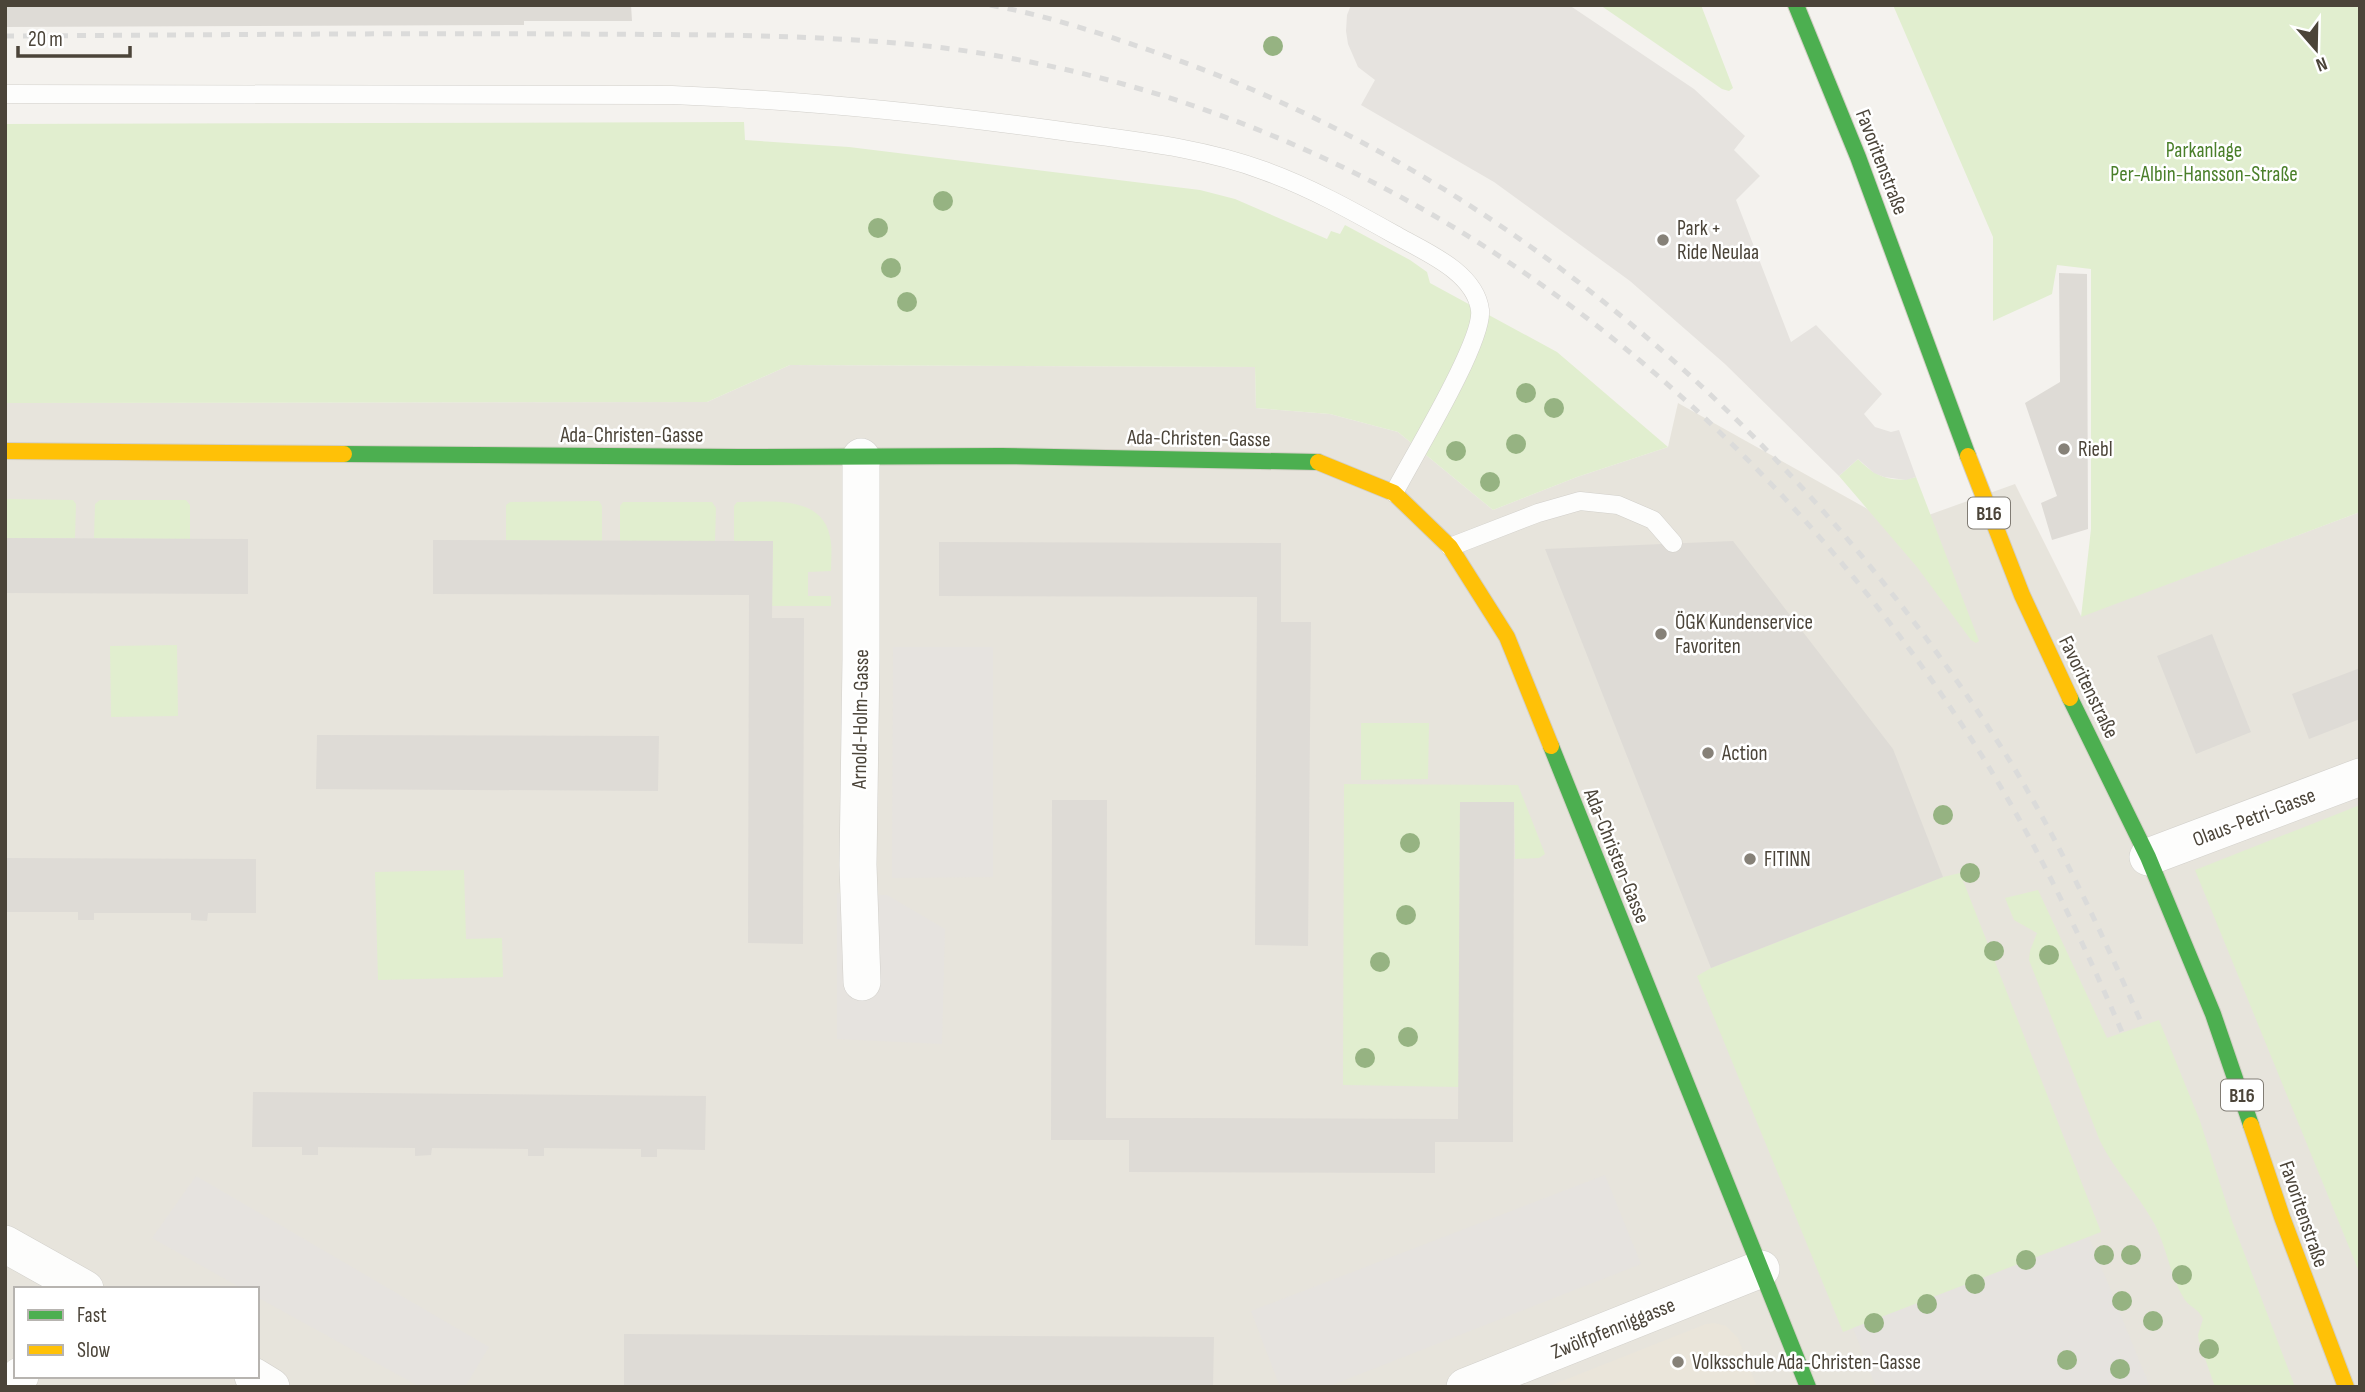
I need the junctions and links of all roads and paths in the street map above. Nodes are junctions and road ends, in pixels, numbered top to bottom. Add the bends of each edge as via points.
1 (1796, 5) edge
2 (5, 93) edge
3 (5, 451) edge
4 (861, 457) junction
5 (1394, 493) junction
6 (1673, 543) dead end
7 (1450, 547) junction
8 (2360, 777) edge
9 (2148, 857) junction
10 (862, 982) dead end
11 (5, 1244) edge
12 (1761, 1269) junction
13 (75, 1286) edge
14 (1465, 1387) edge
15 (1808, 1387) edge
16 (2346, 1387) edge

1 - 9 street, Favoritenstraße / B16 via 1858,157 2017,583
2 - 5 lane via 757,98 949,116 1223,158 1266,171 1356,213 1444,264 1474,293 1480,309 1479,326
3 - 4 street, Ada-Christen-Gasse
4 - 5 street, Ada-Christen-Gasse via 1319,461
4 - 10 street, Arnold-Holm-Gasse via 858,865
5 - 7 street, Ada-Christen-Gasse
6 - 7 lane via 1653,520 1618,505 1580,501
7 - 12 street, Ada-Christen-Gasse via 1507,637
8 - 9 street, Olaus-Petri-Gasse
9 - 16 street, Favoritenstraße / B16 via 2213,1014 2303,1278
11 - 13 street
12 - 14 street, Zwölfpfenniggasse
12 - 15 street, Ada-Christen-Gasse

